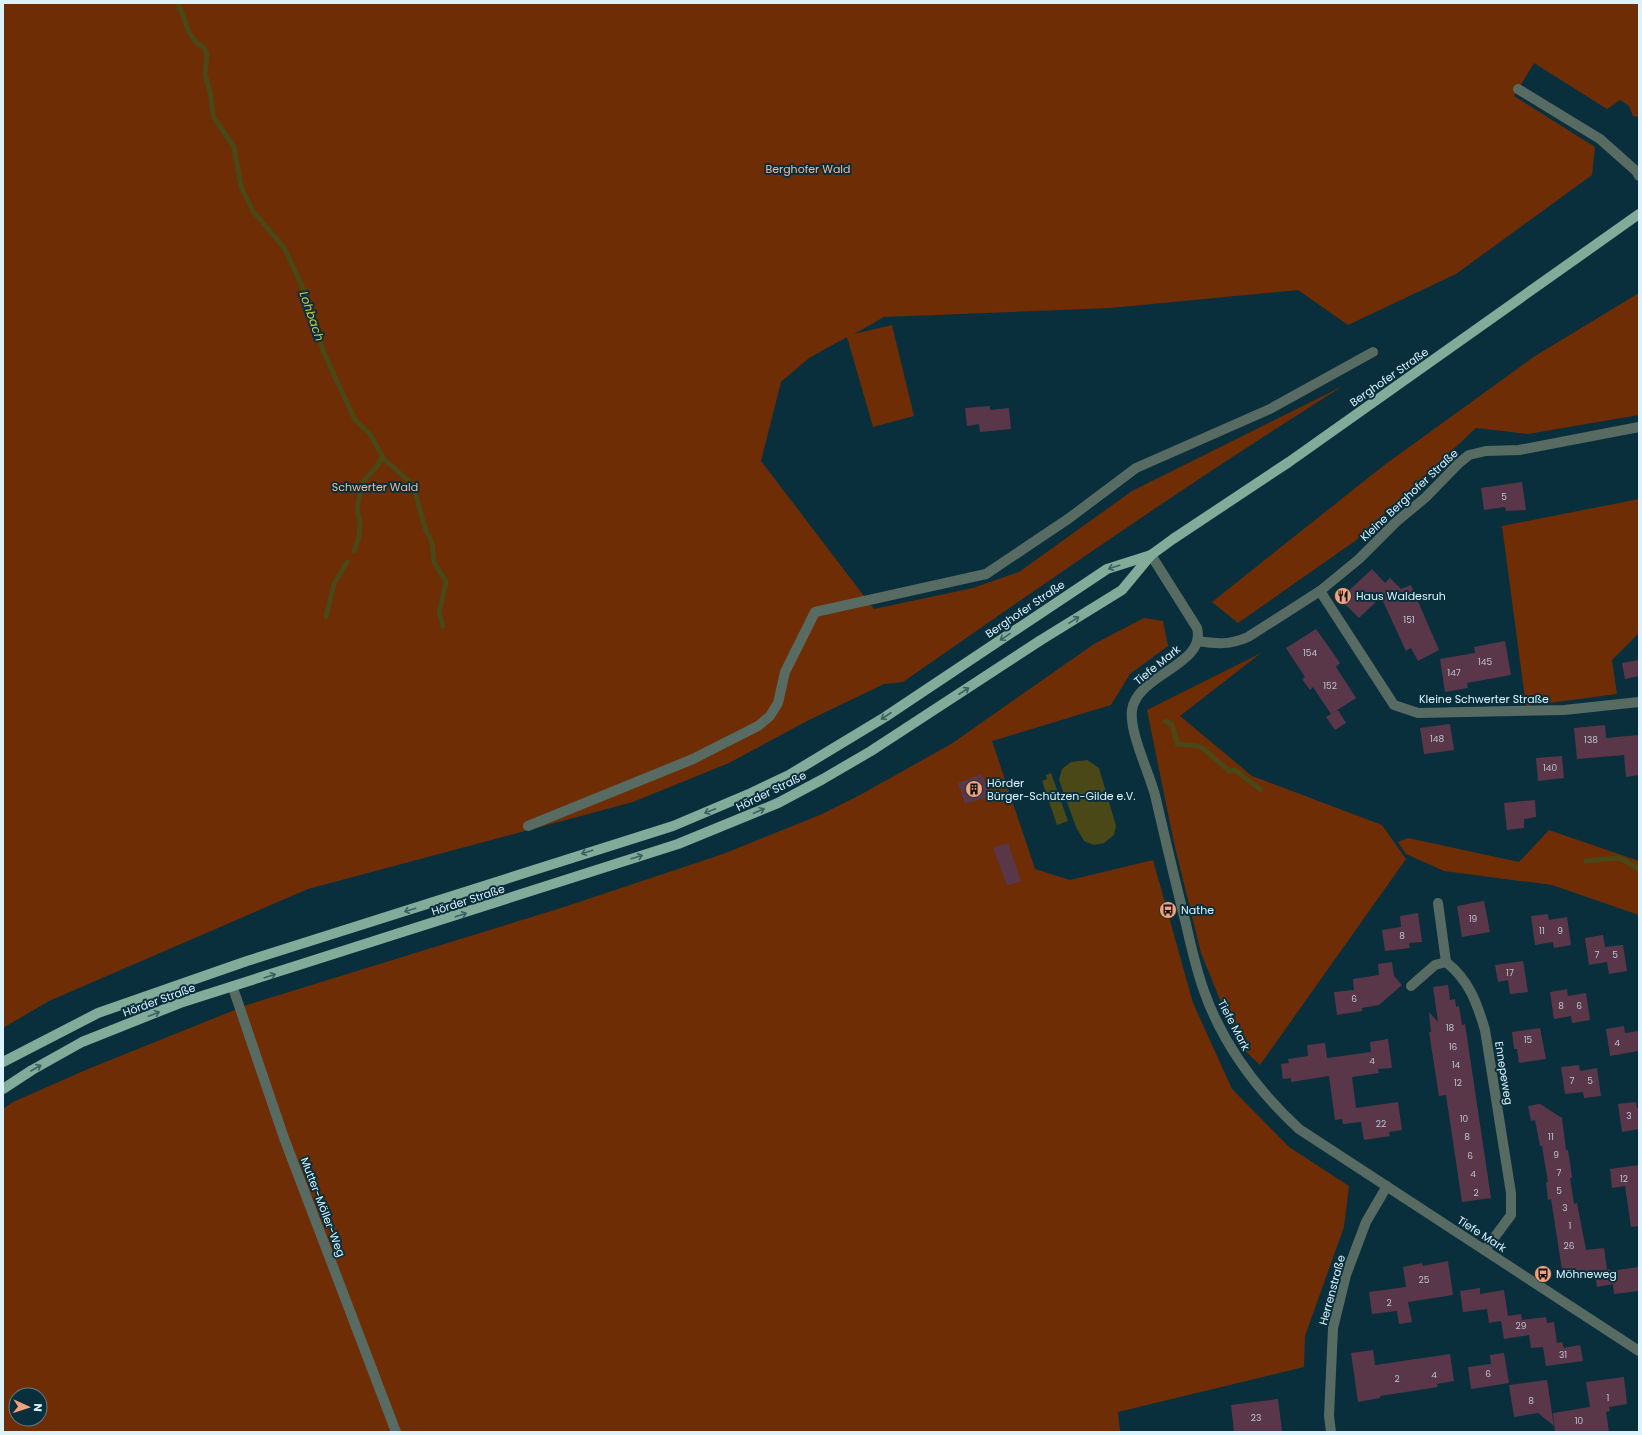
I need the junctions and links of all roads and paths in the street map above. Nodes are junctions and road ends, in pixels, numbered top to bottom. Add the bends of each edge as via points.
1 (1518, 90) dead end
2 (1639, 176) edge
3 (1639, 214) edge
4 (1373, 352) dead end
5 (1639, 428) edge
6 (1151, 555) junction
7 (1320, 591) junction
8 (1198, 641) junction
9 (919, 695) joint
10 (1639, 702) edge
11 (931, 712) joint
12 (528, 826) dead end
13 (1438, 903) dead end
14 (1446, 962) junction
15 (1411, 986) dead end
16 (233, 988) junction
17 (3, 1062) edge
18 (3, 1089) edge
19 (1387, 1186) junction
20 (1485, 1250) junction
21 (1639, 1351) edge
22 (396, 1432) edge
23 (1331, 1432) edge

1 - 2 street via 1600,139
3 - 6 main road, Berghofer Straße via 1308,448
4 - 12 street via 1270,409 1136,468 1068,520 986,574 815,612 786,672 778,703 770,716 758,726 693,759
5 - 7 street, Kleine Berghofer Straße via 1519,450 1486,451 1469,455 1426,497
6 - 8 street via 1197,628
6 -> 9 main road, Berghofer Straße via 1107,569
11 -> 6 main road, Berghofer Straße via 1040,640 1122,590
7 - 8 street, Kleine Berghofer Straße via 1242,640 1221,644
7 - 10 street, Kleine Schwerter Straße via 1394,705 1418,712 1564,710
8 - 19 street, Tiefe Mark via 1186,658 1139,694 1132,710 1133,724 1154,792 1204,992 1230,1046 1278,1110 1299,1129
9 -> 17 main road, Hörder Straße via 789,775 673,826 247,961 98,1013
16 -> 11 main road, Hörder Straße via 713,831 778,803 822,779
13 - 14 street
14 - 15 street via 1435,965
14 - 20 street, Ennepeweg via 1467,983 1485,1030 1511,1193 1511,1215
18 -> 16 main road, Hörder Straße via 82,1042 180,1003
16 - 22 street, Mutter-Möller-Weg via 284,1138
19 - 20 street, Tiefe Mark
19 - 23 street, Herrenstraße via 1366,1222 1346,1275 1333,1328 1329,1416
20 - 21 street, Tiefe Mark

